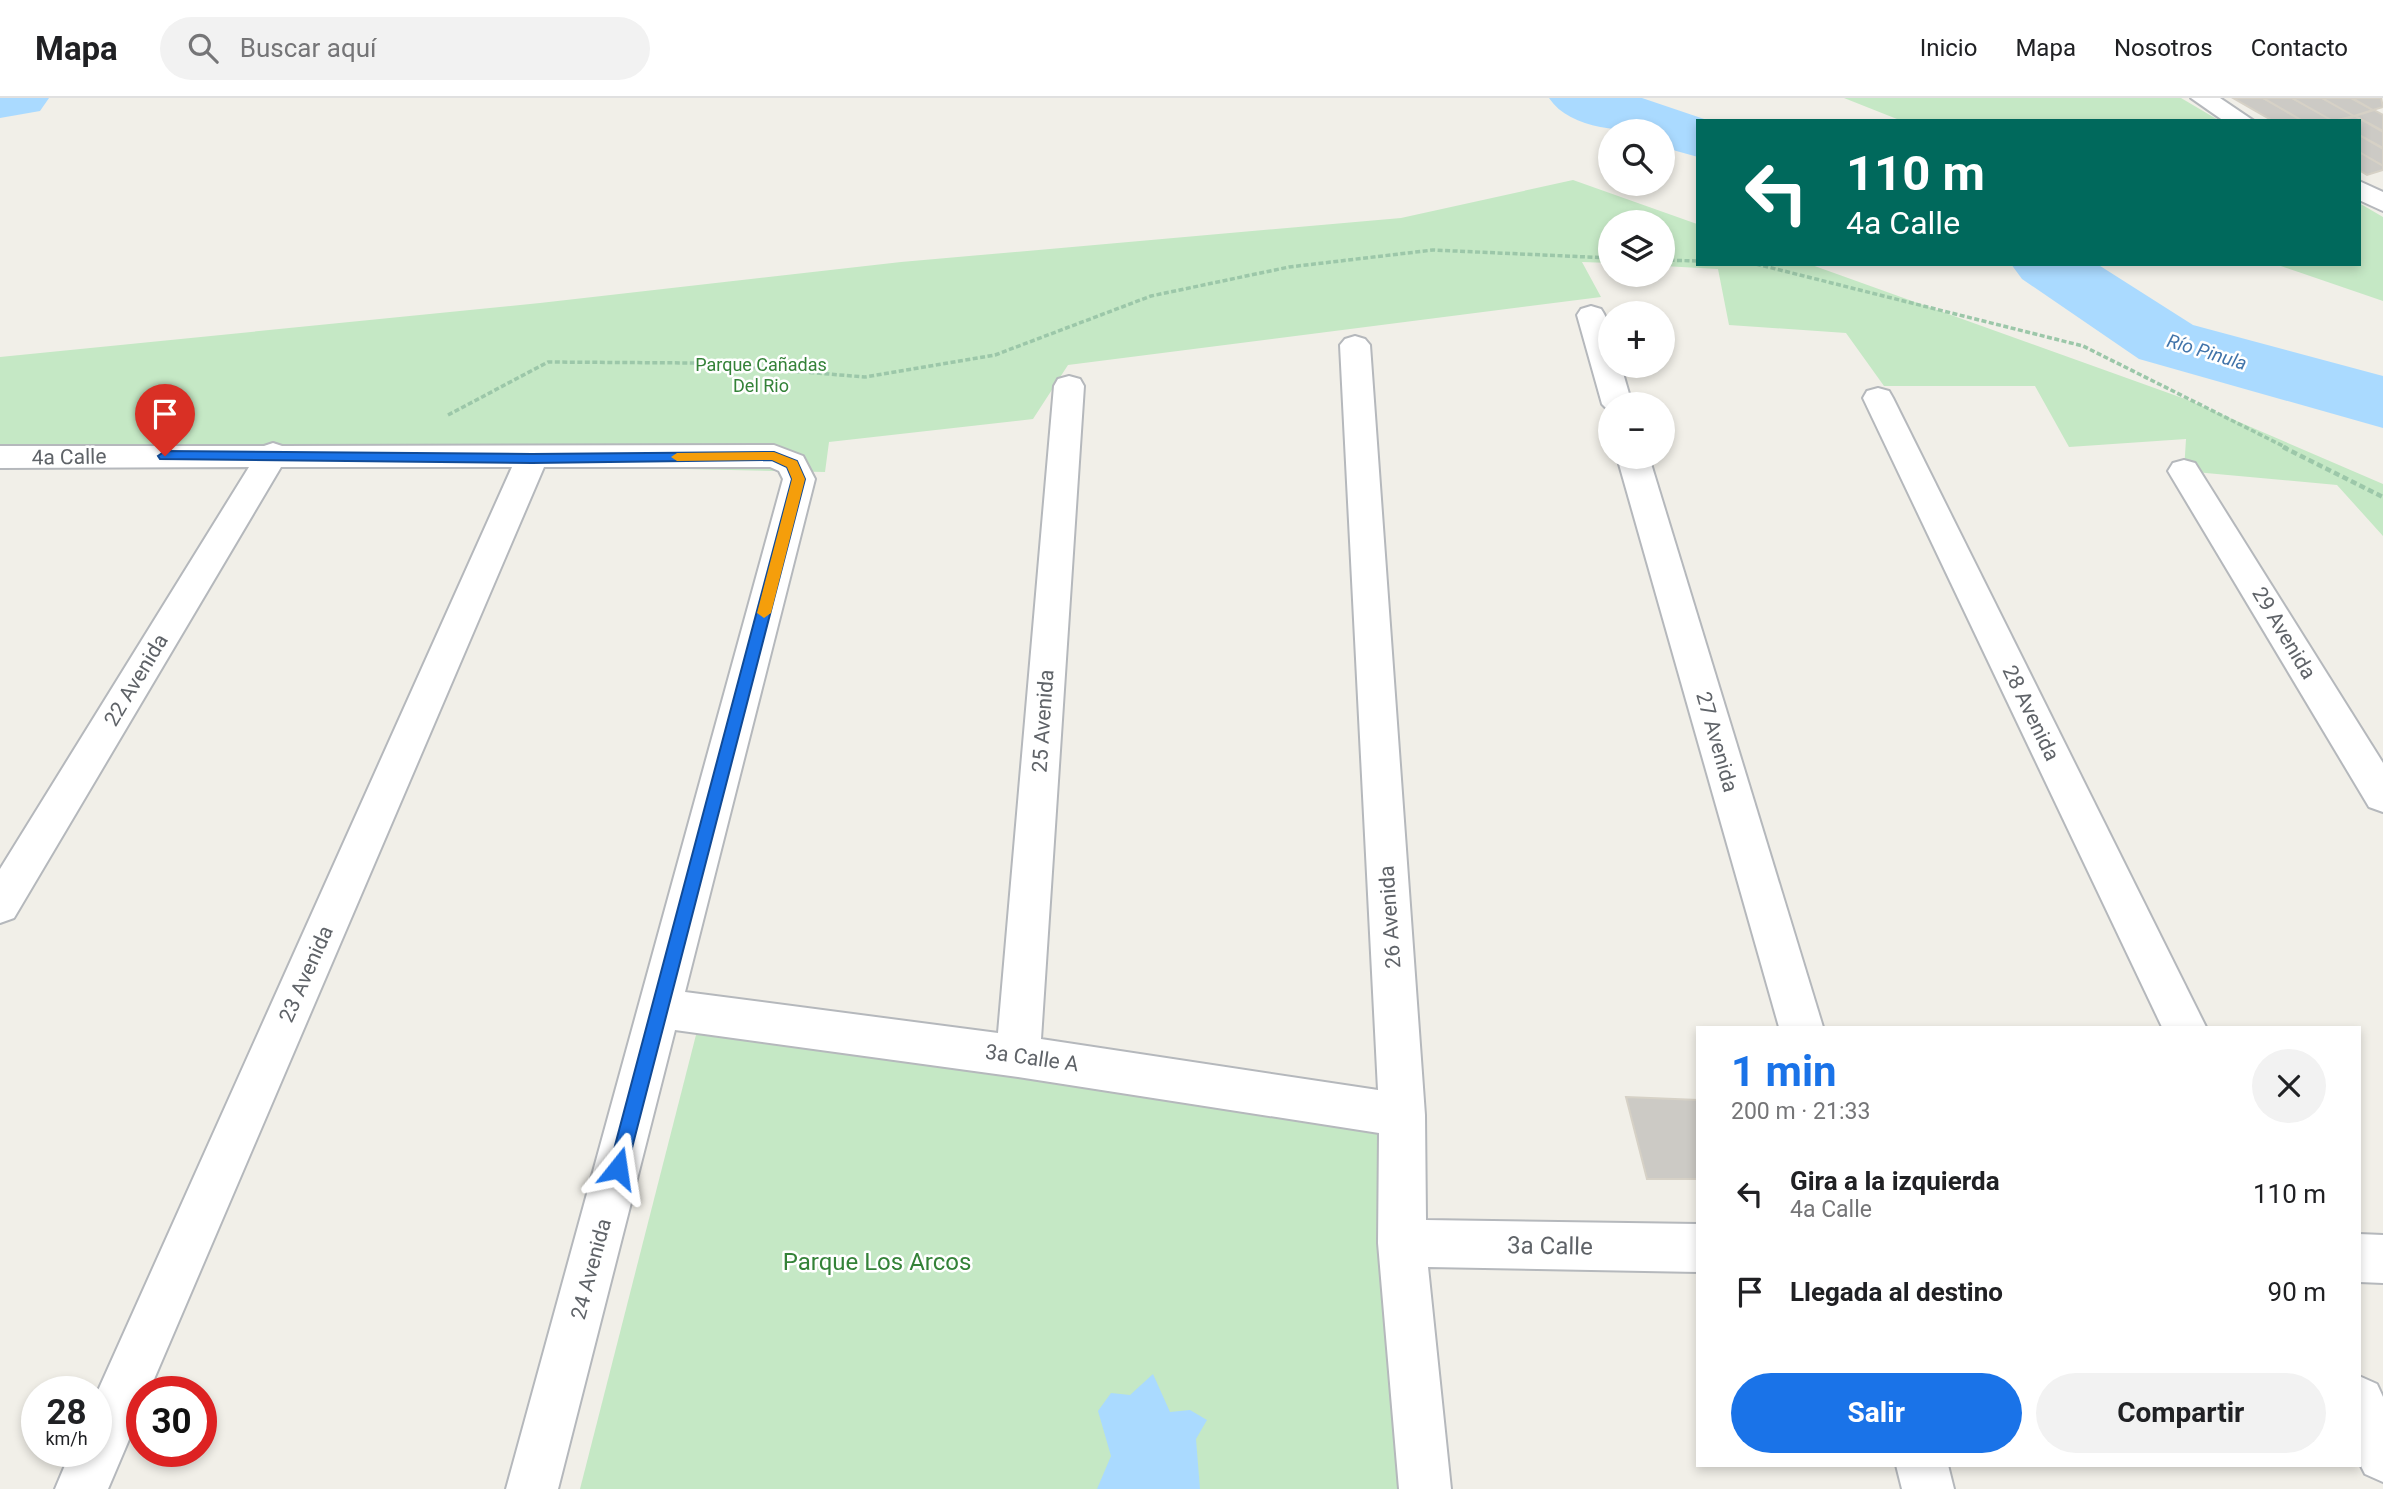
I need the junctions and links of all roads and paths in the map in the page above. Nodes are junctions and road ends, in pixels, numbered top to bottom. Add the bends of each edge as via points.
1 (2203, 98) edge
2 (2239, 119) edge
3 (1598, 257) edge
4 (1675, 260) edge
5 (1696, 261) edge
6 (1764, 266) edge
7 (1591, 315) dead end
8 (1355, 345) dead end
9 (1069, 386) dead end
10 (1614, 392) edge
11 (1878, 398) dead end
12 (441, 418) dead end
13 (273, 454) junction
14 (1, 458) edge
15 (532, 458) junction
16 (1637, 469) edge
17 (2184, 471) dead end
18 (799, 479) joint
19 (2383, 497) edge
20 (2383, 796) edge
21 (0, 905) edge
22 (661, 1007) junction
23 (1801, 1026) edge
24 (2184, 1026) edge
25 (1018, 1056) junction
26 (1402, 1115) junction
27 (1402, 1243) junction
28 (1696, 1248) edge
29 (2361, 1258) edge
30 (2383, 1259) edge
31 (2361, 1406) edge
32 (2383, 1456) edge
33 (1922, 1467) edge
34 (81, 1489) edge
35 (533, 1489) edge
36 (1425, 1489) edge
37 (1928, 1489) edge

1 - 2 street
3 - 12 path via 1433,250 1289,267 1151,296 995,355 865,377 694,363 548,362
4 - 5 path
6 - 19 path via 2083,346
7 - 10 street
8 - 26 street, 26 Avenida
9 - 25 street, 25 Avenida
11 - 24 street, 28 Avenida
13 - 14 street, 4a Calle
13 - 15 street, 4a Calle
13 - 21 street, 22 Avenida
15 - 18 street, 4a Calle via 774,456 792,464
15 - 34 street, 23 Avenida
16 - 23 street, 27 Avenida
17 - 20 street, 29 Avenida
18 - 22 street, 24 Avenida
22 - 25 street, 3a Calle A
22 - 35 street, 24 Avenida
25 - 26 street, 3a Calle A
26 - 27 street, 26 Avenida
27 - 28 street, 3a Calle
27 - 36 street, 26 Avenida
29 - 30 street
31 - 32 street
33 - 37 street

